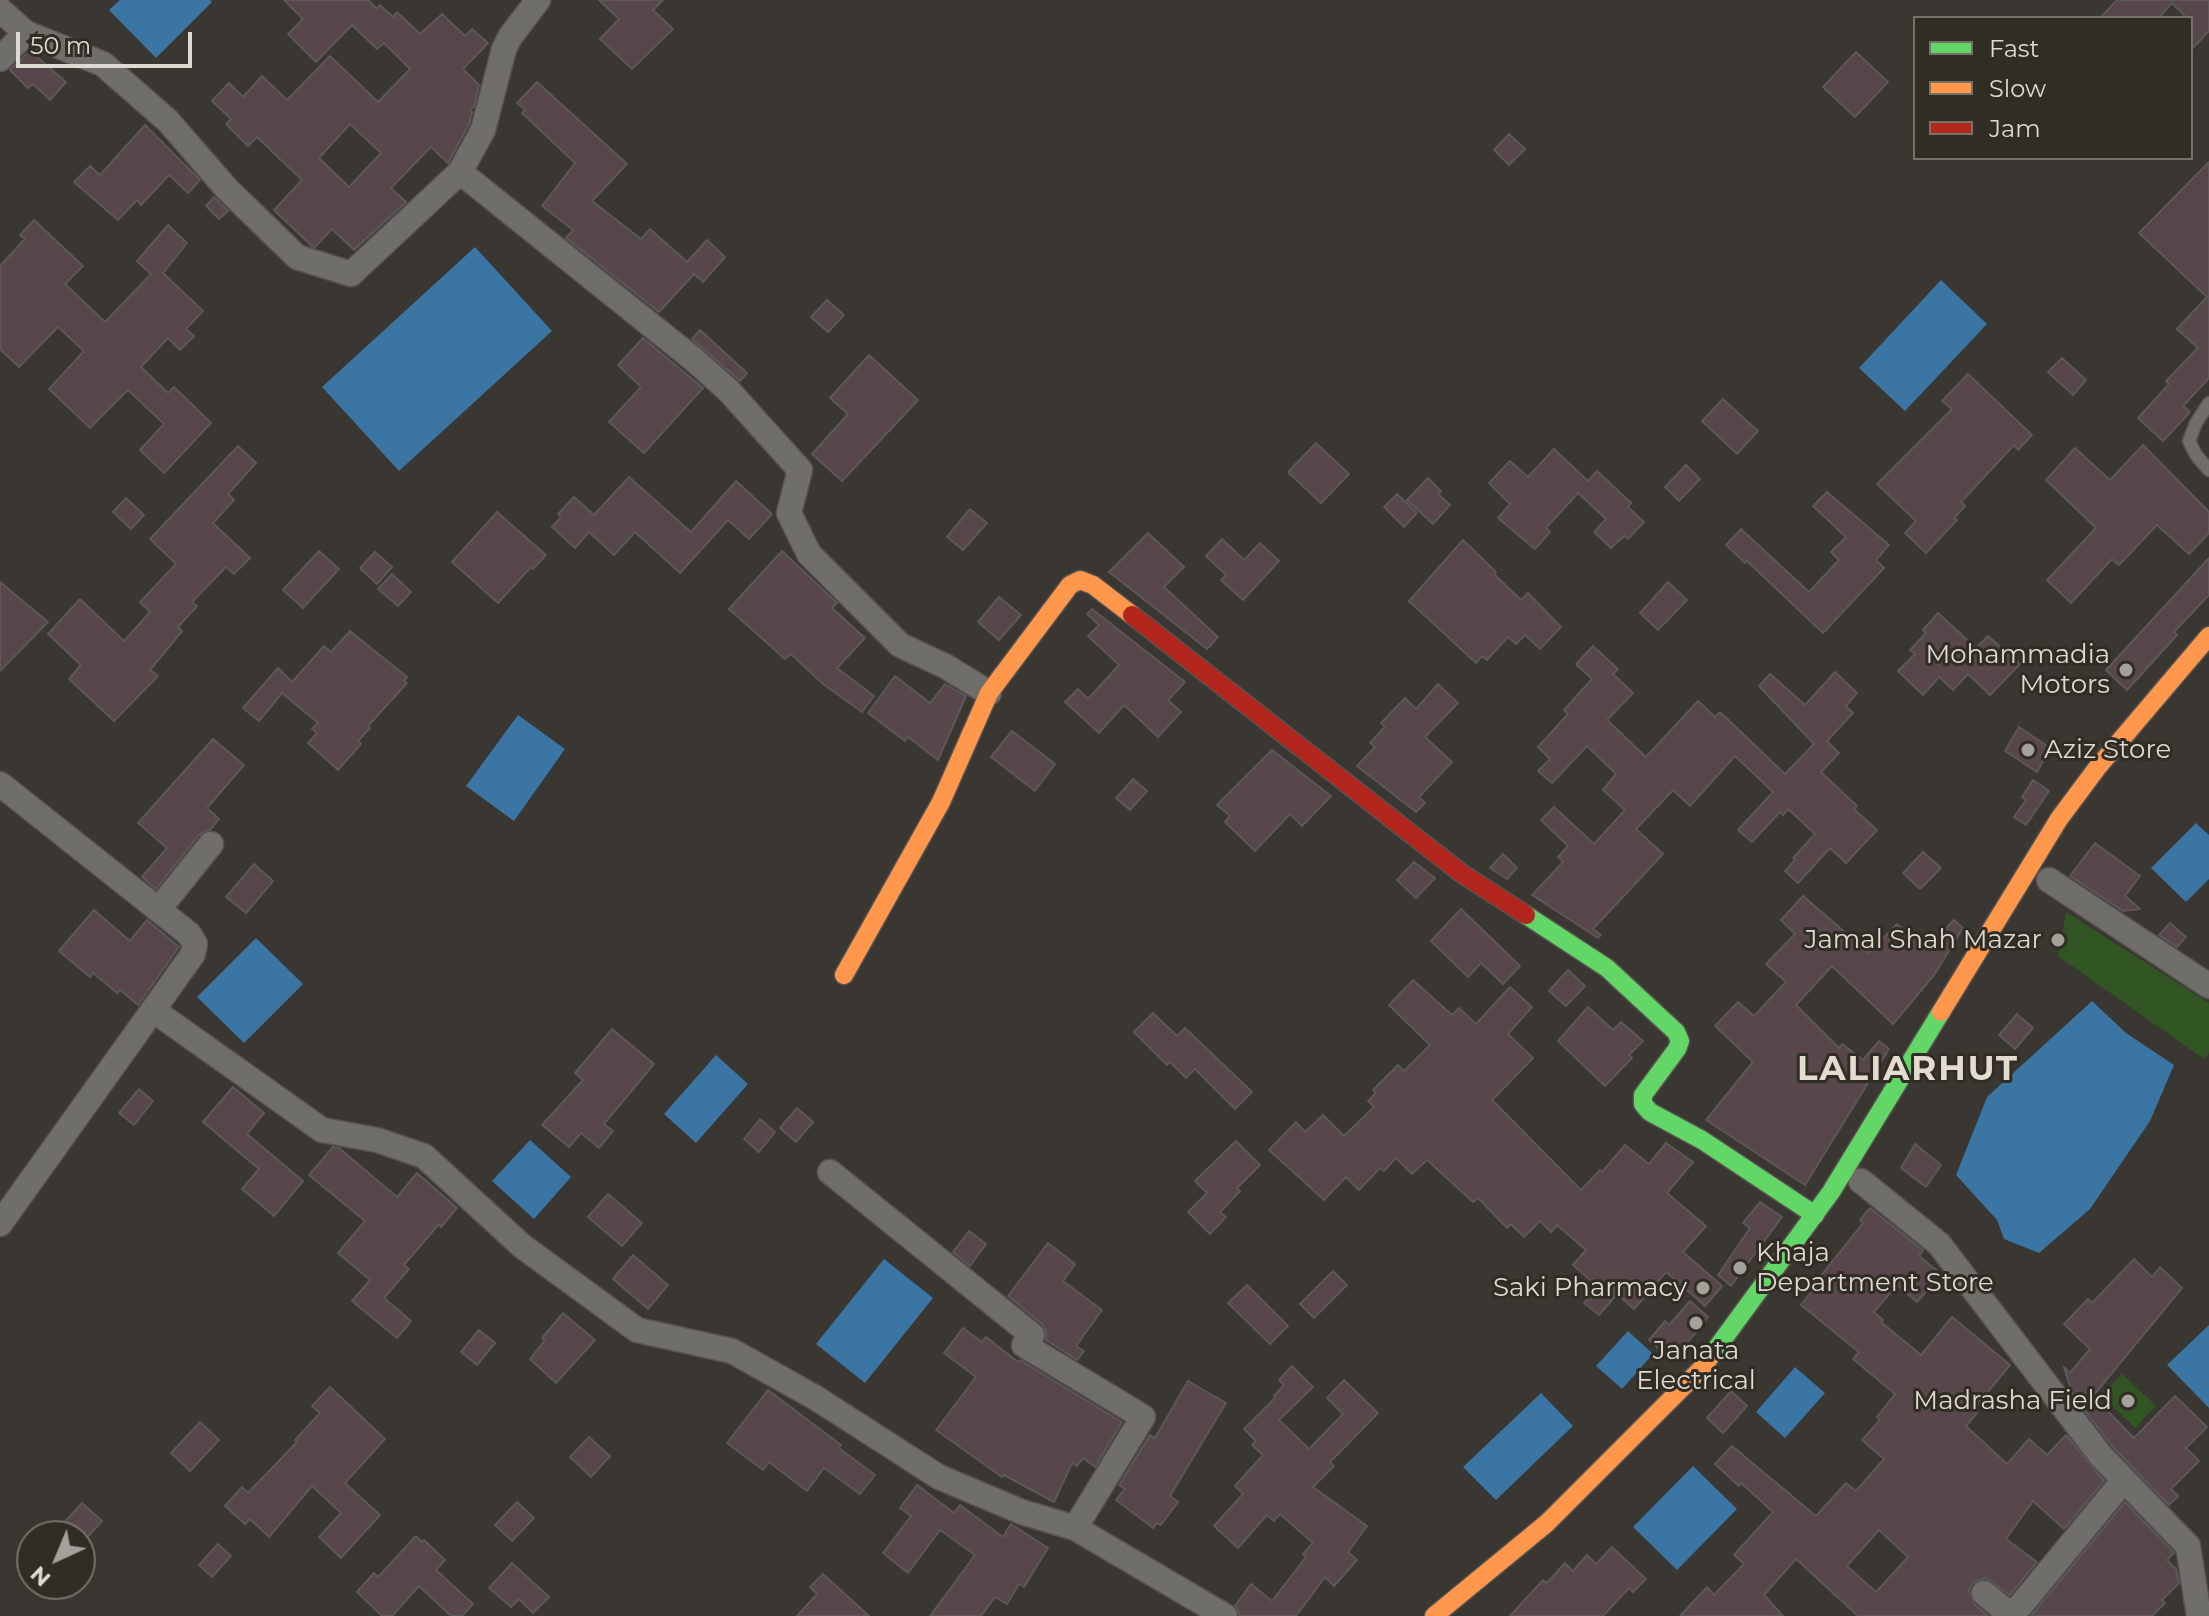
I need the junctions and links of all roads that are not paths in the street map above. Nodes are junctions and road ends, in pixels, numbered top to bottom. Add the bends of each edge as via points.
1 (538, 0) edge
2 (0, 10) edge
3 (26, 33) junction
4 (0, 59) edge
5 (460, 172) junction
6 (2209, 403) edge
7 (2209, 470) edge
8 (2209, 636) edge
9 (989, 693) junction
10 (0, 784) edge
11 (211, 844) dead end
12 (2049, 880) dead end
13 (158, 910) junction
14 (844, 975) dead end
15 (2209, 986) edge
16 (153, 1010) junction
17 (830, 1172) dead end
18 (1858, 1186) joint
19 (1831, 1192) junction
20 (1815, 1215) junction
21 (0, 1224) edge
22 (2124, 1480) junction
23 (1075, 1528) junction
24 (1984, 1593) dead end
25 (1225, 1616) edge
26 (1434, 1616) edge
27 (2012, 1616) edge
28 (2199, 1616) edge

1 - 5 street via 504,49 483,130
2 - 3 street
3 - 4 street
3 - 5 street via 103,64 168,121 297,257 351,274
5 - 9 street via 728,390 800,470 789,513 809,554 900,645
6 - 7 lane via 2189,441
8 - 19 main road via 2059,819
9 - 14 main road via 941,802
9 - 20 main road via 1070,585 1080,580 1093,585 1461,873 1607,968 1680,1041 1643,1095 1643,1104
10 - 13 street
11 - 13 street
12 - 15 street
13 - 16 street via 195,944
16 - 21 street
16 - 23 street via 322,1130 424,1156 522,1246 637,1330 732,1351 939,1477
17 - 23 street via 1032,1335 1024,1345 1143,1417
18 - 19 main road
18 - 22 street via 1939,1244
19 - 20 main road
20 - 26 main road via 1702,1368 1547,1523
22 - 27 street
22 - 28 street via 2188,1546
23 - 25 street
24 - 27 street

